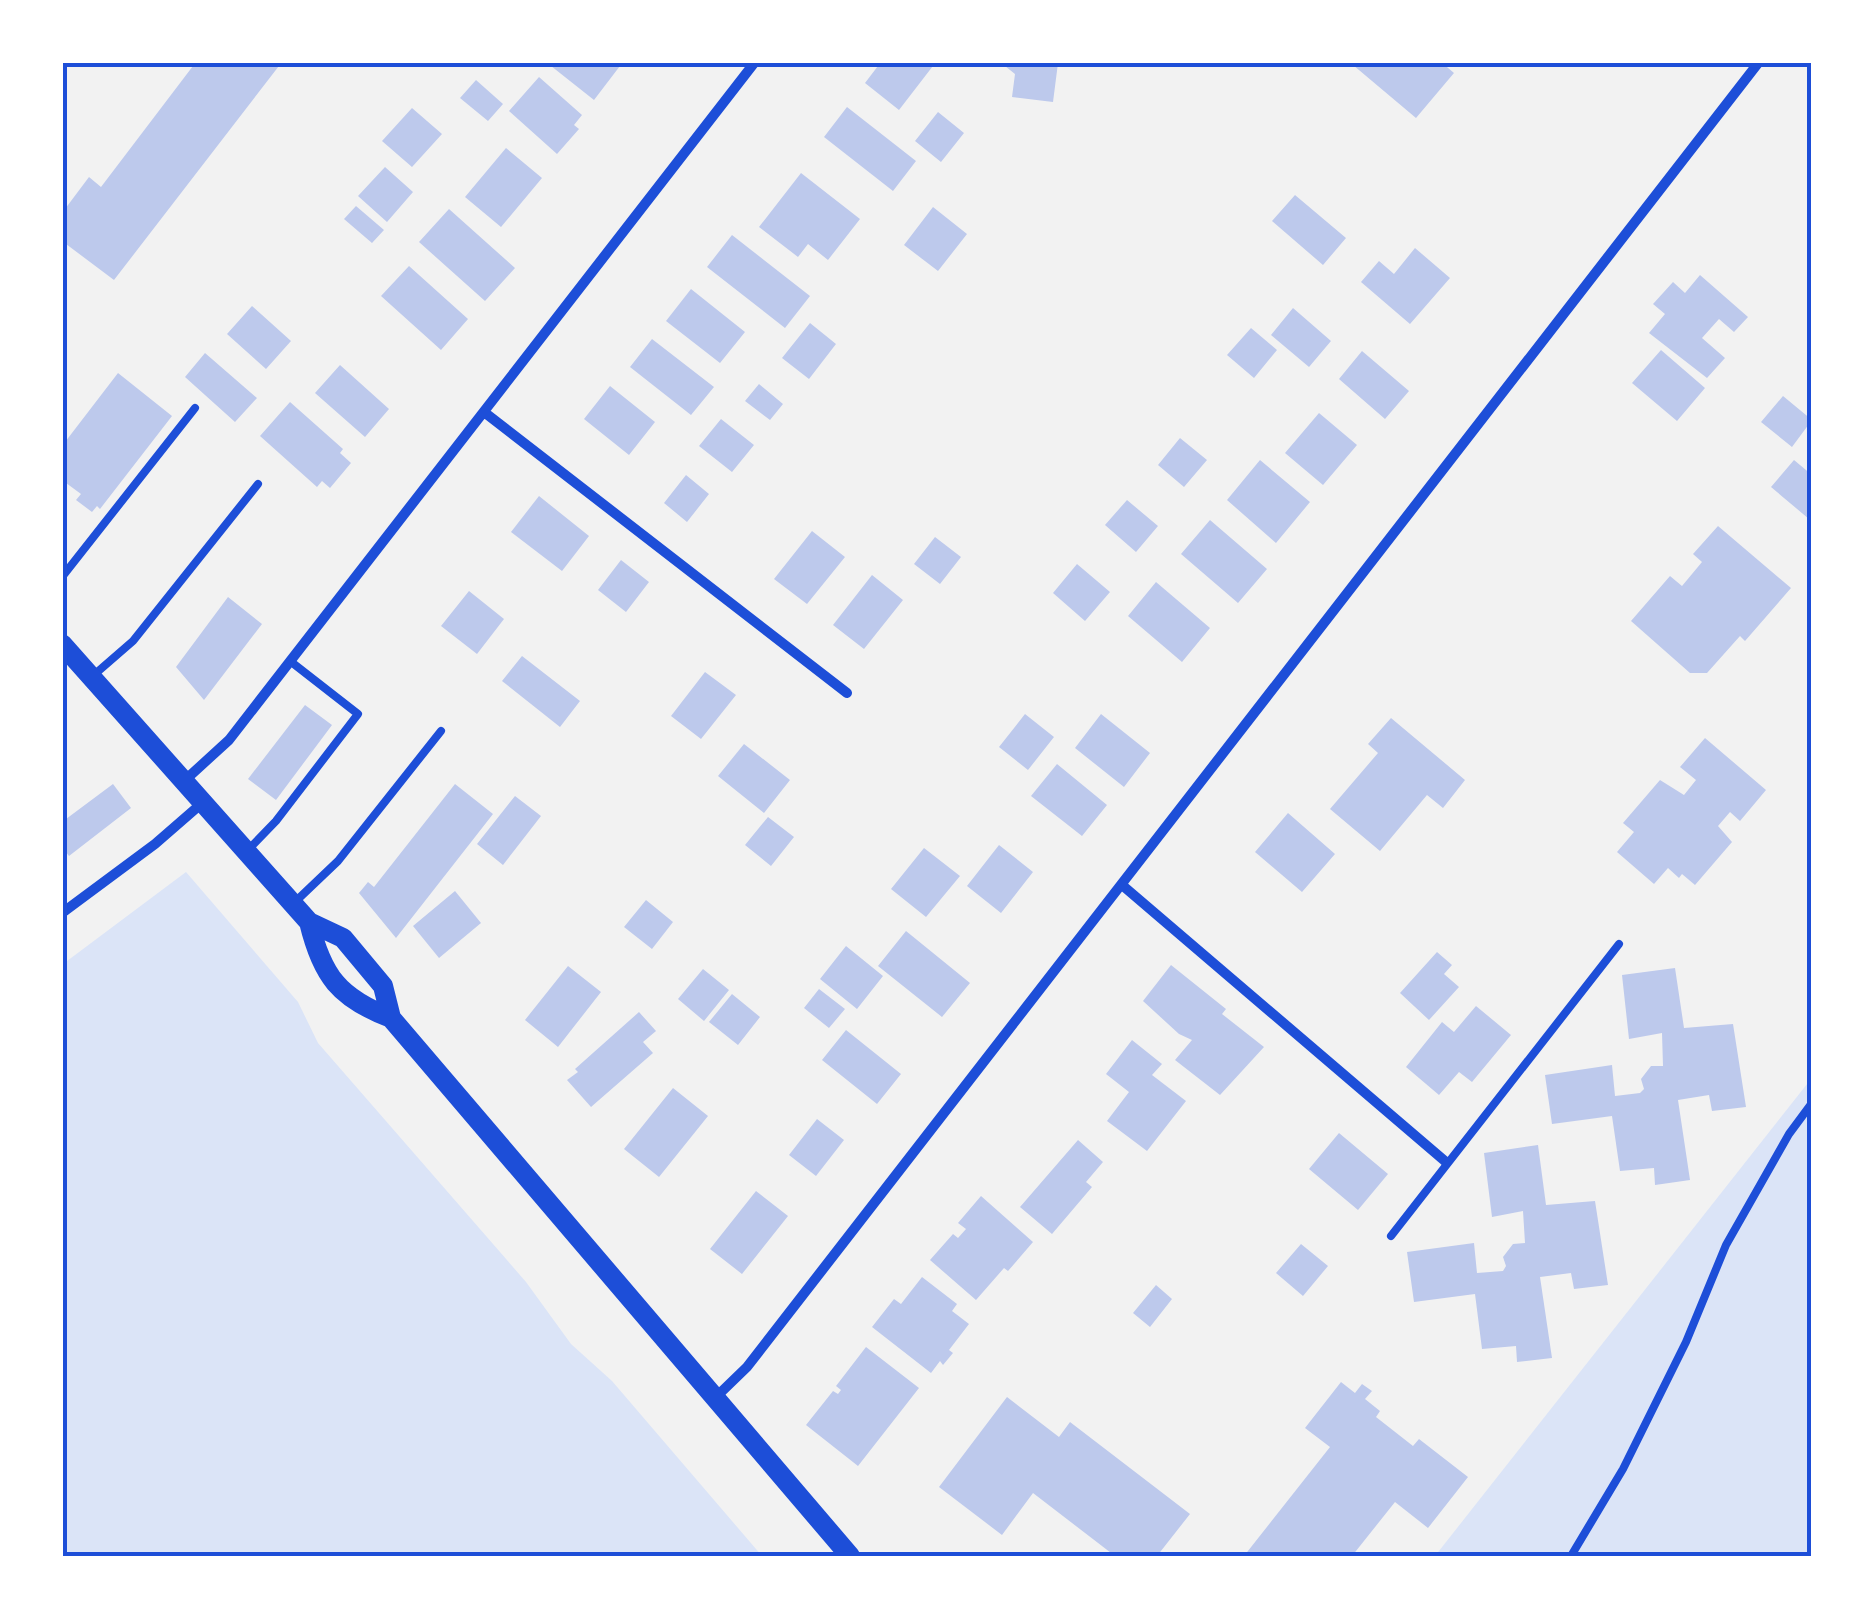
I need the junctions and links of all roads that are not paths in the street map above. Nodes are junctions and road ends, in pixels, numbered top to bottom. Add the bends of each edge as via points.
1 (756, 62) edge
2 (1759, 62) edge
3 (196, 408) dead end
4 (484, 412) junction
5 (258, 484) dead end
6 (62, 577) edge
7 (62, 644) edge
8 (290, 662) junction
9 (92, 678) junction
10 (847, 692) dead end
11 (440, 731) dead end
12 (182, 782) junction
13 (201, 804) junction
14 (246, 852) junction
15 (1122, 885) junction
16 (292, 904) junction
17 (62, 913) edge
18 (308, 922) junction
19 (1619, 944) dead end
20 (390, 1018) junction
21 (1812, 1103) edge
22 (1446, 1162) junction
23 (1391, 1236) dead end
24 (715, 1398) junction
25 (850, 1556) edge
26 (1572, 1556) edge

1 - 4 street
2 - 15 street
3 - 6 lane
4 - 8 street
4 - 10 street
5 - 9 lane via 133,641
7 - 9 main road
8 - 12 street via 229,740
8 - 14 lane via 358,714
9 - 12 main road
11 - 16 lane via 338,862
12 - 13 main road
13 - 14 main road
13 - 17 street
14 - 16 main road
15 - 22 street
15 - 24 street via 746,1367
16 - 18 main road
18 - 20 main road via 343,938 383,986
18 - 20 main road via 318,960 355,1004
19 - 22 lane
20 - 24 main road
21 - 26 lane via 1726,1245 1624,1469
22 - 23 lane
24 - 25 main road

